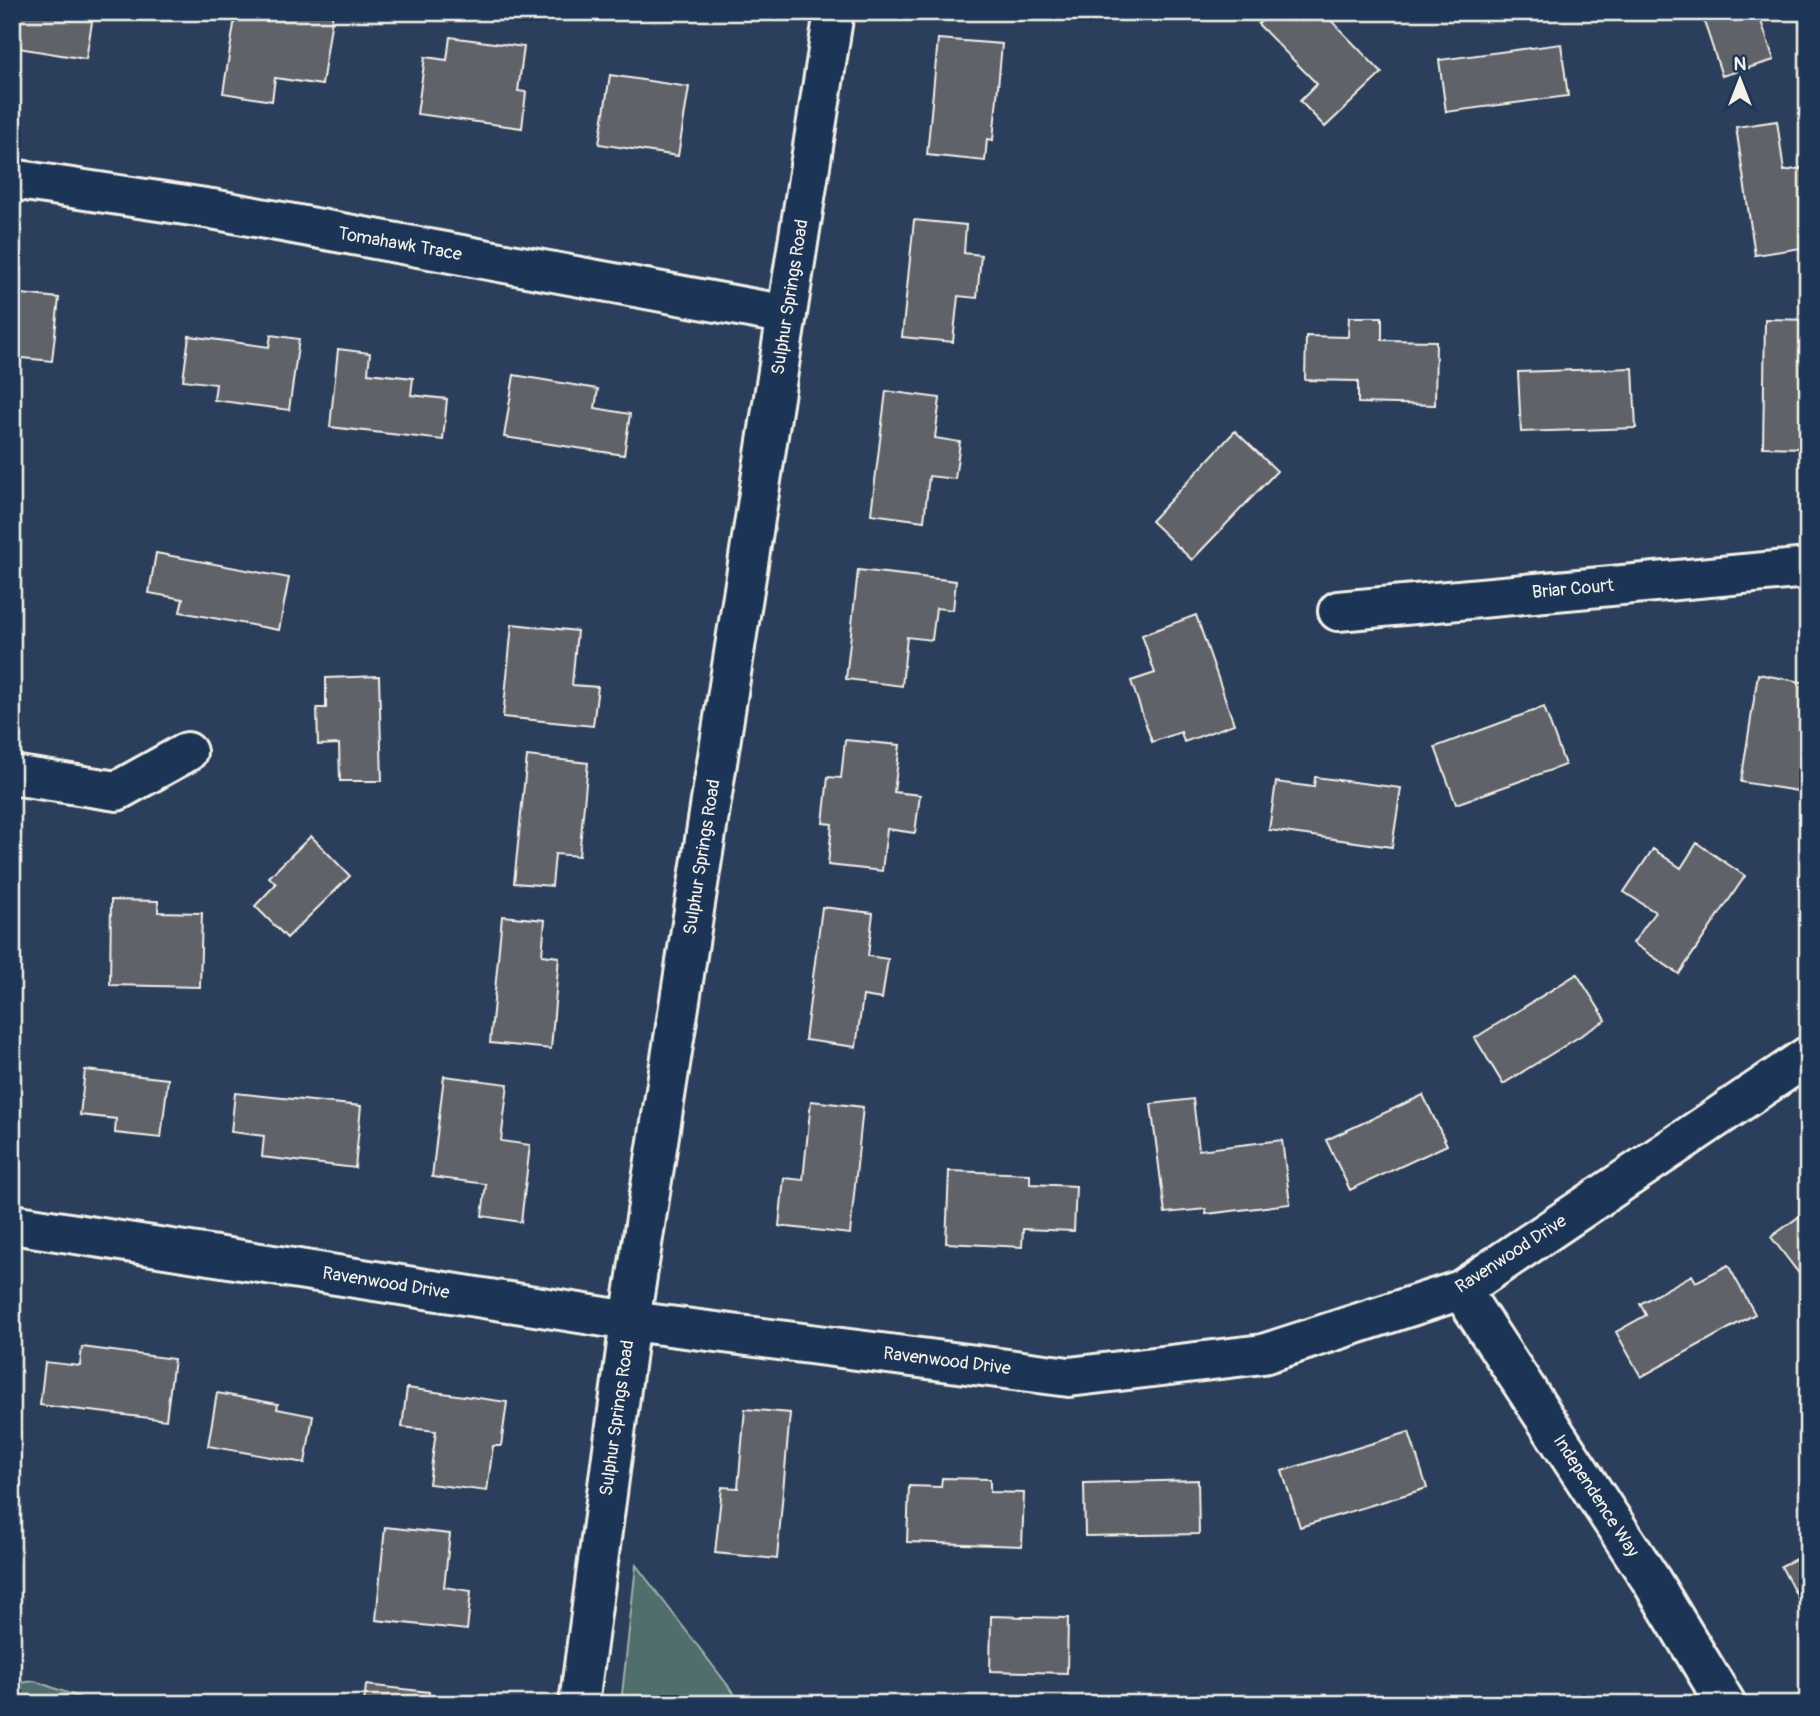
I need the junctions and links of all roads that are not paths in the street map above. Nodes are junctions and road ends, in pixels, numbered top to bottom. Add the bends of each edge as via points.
1 (834, 12) edge
2 (12, 179) edge
3 (787, 316) junction
4 (1808, 568) edge
5 (1338, 611) dead end
6 (187, 752) dead end
7 (12, 775) edge
8 (1808, 1056) edge
9 (12, 1224) edge
10 (1461, 1290) junction
11 (630, 1321) junction
12 (579, 1704) edge
13 (1726, 1704) edge

1 - 3 street, Sulphur Springs Road
2 - 3 street, Tomahawk Trace via 212,209
3 - 11 street, Sulphur Springs Road
4 - 5 street, Briar Court
6 - 7 street via 117,791
8 - 10 street, Ravenwood Drive
9 - 11 street, Ravenwood Drive
10 - 11 street, Ravenwood Drive via 1262,1354 1069,1377
10 - 13 street, Independence Way via 1651,1580
11 - 12 street, Sulphur Springs Road

